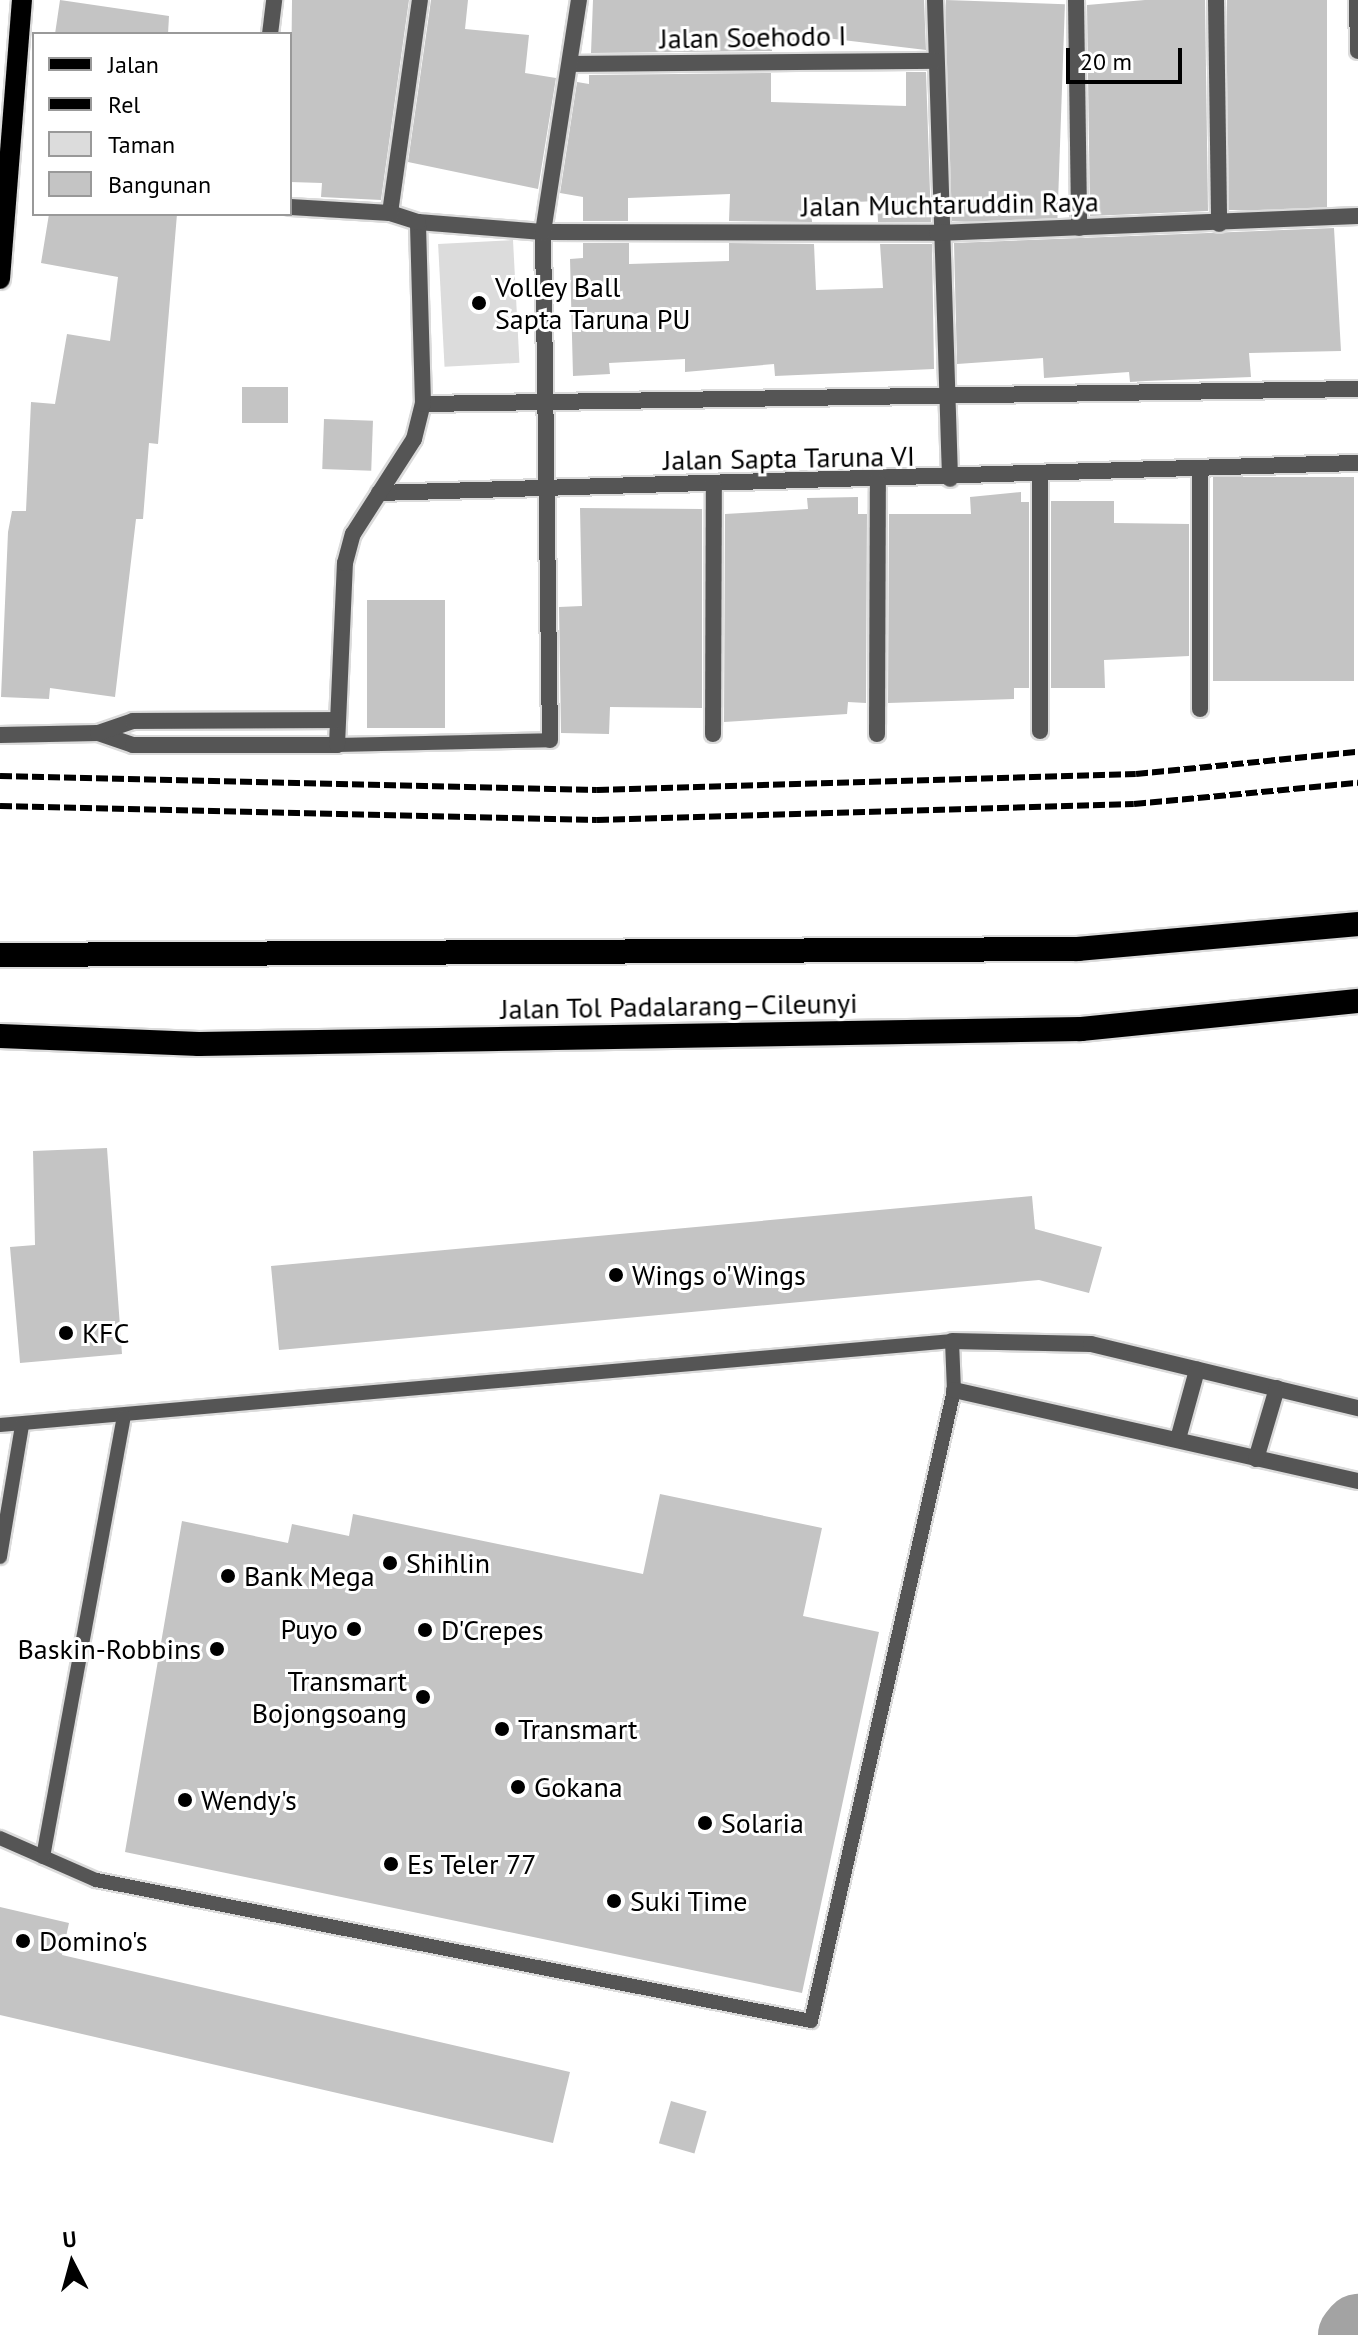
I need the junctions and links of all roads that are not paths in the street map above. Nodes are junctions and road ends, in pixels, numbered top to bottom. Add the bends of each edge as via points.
1 (22, 0) edge
2 (274, 0) edge
3 (420, 0) edge
4 (579, 0) edge
5 (935, 0) edge
6 (1076, 0) edge
7 (1216, 0) edge
8 (1357, 0) edge
9 (270, 32) edge
10 (1358, 51) edge
11 (935, 61) junction
12 (572, 64) junction
13 (292, 207) edge
14 (390, 213) junction
15 (1358, 216) edge
16 (418, 222) junction
17 (1219, 224) junction
18 (1079, 228) junction
19 (543, 232) junction
20 (937, 233) junction
21 (0, 279) edge
22 (1358, 389) edge
23 (946, 398) junction
24 (549, 402) junction
25 (423, 404) junction
26 (1358, 463) edge
27 (1200, 468) junction
28 (1040, 476) junction
29 (950, 479) junction
30 (878, 482) junction
31 (714, 486) junction
32 (552, 489) junction
33 (379, 493) junction
34 (1200, 709) dead end
35 (337, 720) junction
36 (1040, 731) dead end
37 (98, 733) junction
38 (713, 734) dead end
39 (877, 734) dead end
40 (0, 735) edge
41 (550, 740) joint
42 (337, 745) junction
43 (1358, 924) edge
44 (0, 955) edge
45 (1358, 1001) edge
46 (0, 1036) edge
47 (952, 1341) junction
48 (1197, 1370) junction
49 (1277, 1388) junction
50 (954, 1390) junction
51 (1358, 1408) edge
52 (124, 1417) junction
53 (0, 1425) edge
54 (22, 1425) junction
55 (1178, 1439) junction
56 (1256, 1459) junction
57 (1358, 1481) edge
58 (0, 1557) edge
59 (0, 1838) edge
60 (43, 1857) junction

1 - 21 main road
2 - 9 street
3 - 14 street
4 - 12 street
5 - 11 street
6 - 18 street
7 - 17 street
8 - 10 street
11 - 12 street, Jalan Soehodo I
11 - 20 street
12 - 19 street
13 - 14 street, Jalan Muchtaruddin Raya
14 - 16 street, Jalan Muchtaruddin Raya
15 - 17 street, Jalan Muchtaruddin Raya
16 - 19 street, Jalan Muchtaruddin Raya
16 - 25 street
17 - 18 street, Jalan Muchtaruddin Raya
18 - 20 street, Jalan Muchtaruddin Raya
19 - 20 street, Jalan Muchtaruddin Raya
19 - 24 street
20 - 23 street
22 - 23 street
23 - 24 street
23 - 29 street
24 - 25 street
24 - 32 street
25 - 33 street via 414,439
26 - 27 street, Jalan Sapta Taruna VI
27 - 28 street, Jalan Sapta Taruna VI
27 - 34 street
28 - 29 street, Jalan Sapta Taruna VI
28 - 36 street
29 - 30 street, Jalan Sapta Taruna VI
30 - 31 street, Jalan Sapta Taruna VI
30 - 39 street
31 - 32 street, Jalan Sapta Taruna VI
31 - 38 street
32 - 33 street, Jalan Sapta Taruna VI
32 - 41 street
33 - 35 street via 345,563
35 - 37 street via 133,721
35 - 42 street
37 - 40 street
37 - 42 street via 133,745
41 - 42 lane
43 - 44 highway, Jalan Tol Padalarang–Cileunyi via 1078,949 190,958
45 - 46 highway, Jalan Tol Padalarang–Cileunyi via 1081,1029 199,1044
47 - 48 street via 1091,1344
47 - 50 lane
47 - 52 lane
48 - 49 street
48 - 55 street
49 - 51 street
49 - 56 street
50 - 55 street
50 - 60 lane via 811,2021 96,1880
52 - 54 lane
52 - 60 lane
53 - 54 lane
54 - 58 lane
55 - 56 street
56 - 57 street
59 - 60 lane

